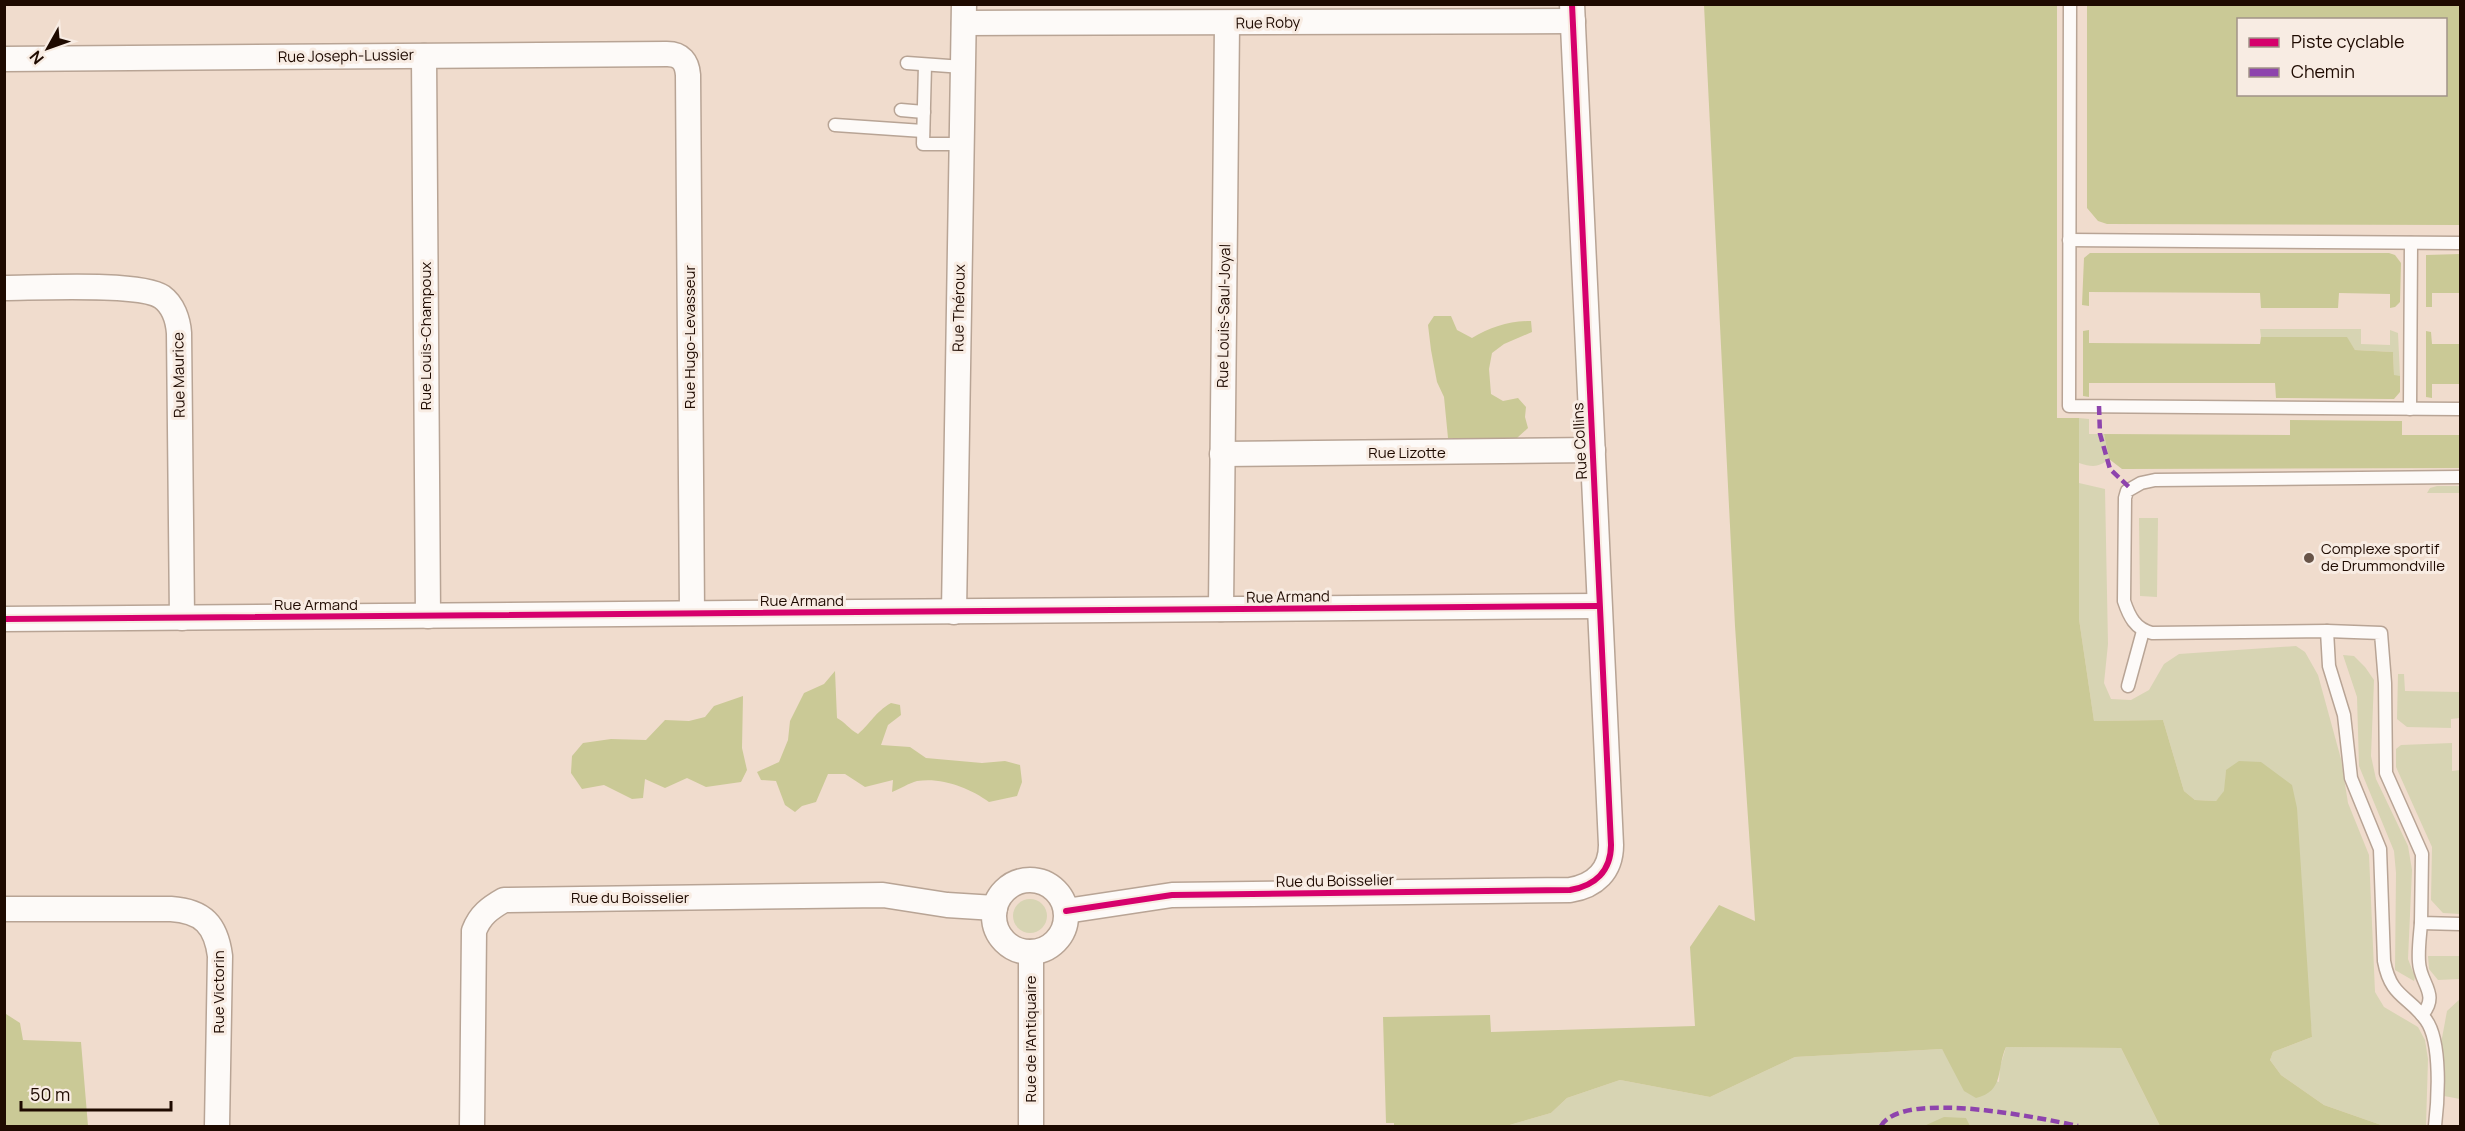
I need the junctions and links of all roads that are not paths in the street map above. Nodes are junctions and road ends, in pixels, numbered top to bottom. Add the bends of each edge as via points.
1 (2070, 4) edge
2 (1573, 13) edge
3 (964, 14) edge
4 (1227, 24) junction
5 (424, 56) junction
6 (4, 59) edge
7 (684, 61) joint
8 (907, 63) dead end
9 (925, 65) junction
10 (963, 67) junction
11 (901, 110) dead end
12 (924, 112) junction
13 (835, 125) dead end
14 (923, 131) junction
15 (962, 144) junction
16 (2069, 240) junction
17 (2411, 243) junction
18 (2460, 243) edge
19 (4, 288) edge
20 (2410, 409) junction
21 (2460, 409) edge
22 (1593, 450) junction
23 (1222, 454) junction
24 (2460, 477) edge
25 (1599, 606) junction
26 (1221, 609) junction
27 (954, 612) junction
28 (692, 613) junction
29 (428, 616) junction
30 (182, 618) junction
31 (4, 619) edge
32 (2144, 631) junction
33 (2327, 631) junction
34 (2128, 686) dead end
35 (1602, 875) joint
36 (994, 908) junction
37 (4, 909) edge
38 (1066, 911) junction
39 (2421, 923) junction
40 (2460, 924) edge
41 (1031, 952) junction
42 (2422, 1015) junction
43 (217, 1126) edge
44 (472, 1126) edge
45 (1031, 1126) edge
46 (2435, 1126) edge

1 - 16 lane
2 - 4 street, Rue Roby
2 - 22 street, Rue Collins
3 - 4 street, Rue Roby
3 - 10 street, Rue Théroux
4 - 23 street, Rue Louis-Saul-Joyal
5 - 6 street, Rue Joseph-Lussier
5 - 7 street, Rue Joseph-Lussier via 667,54
5 - 29 street, Rue Louis-Champoux
7 - 28 street, Rue Hugo-Levasseur via 688,75
8 - 9 lane
9 - 10 lane
9 - 12 lane
10 - 15 street, Rue Théroux
11 - 12 lane
12 - 14 lane
13 - 14 lane
14 - 15 lane via 922,144
15 - 27 street, Rue Théroux
16 - 17 lane
16 - 20 lane via 2069,406
17 - 18 lane
17 - 20 lane
19 - 30 street, Rue Maurice via 138,288 162,297 172,309 179,333
20 - 21 lane
22 - 23 street, Rue Lizotte
22 - 25 street, Rue Collins
23 - 26 street, Rue Louis-Saul-Joyal
24 - 32 lane via 2155,480 2132,486 2125,498 2124,601 2128,615
25 - 26 street, Rue Armand
25 - 35 street, Rue Collins via 1611,845 1610,861
26 - 27 street, Rue Armand
27 - 28 street, Rue Armand
28 - 29 street, Rue Armand
29 - 30 street, Rue Armand
30 - 31 street, Rue Armand
32 - 33 lane
32 - 34 lane
33 - 39 lane via 2381,633 2386,773 2422,854
33 - 42 lane via 2329,666 2344,715 2351,778 2380,849 2387,975 2395,990
35 - 38 street, Rue du Boisselier via 1584,887 1570,890 1172,895
36 - 38 street via 1004,890 1031,880 1058,893
36 - 41 street via 995,926 1005,942
36 - 44 street, Rue du Boisselier via 883,895 504,900 484,913 474,931
37 - 43 street, Rue Victorin via 171,909 194,912 206,921 219,943 220,956
38 - 41 street via 1057,939
39 - 40 lane
39 - 42 lane via 2419,965 2430,993 2430,1003
41 - 45 street, Rue de l'Antiquaire
42 - 46 lane via 2433,1033 2436,1054

